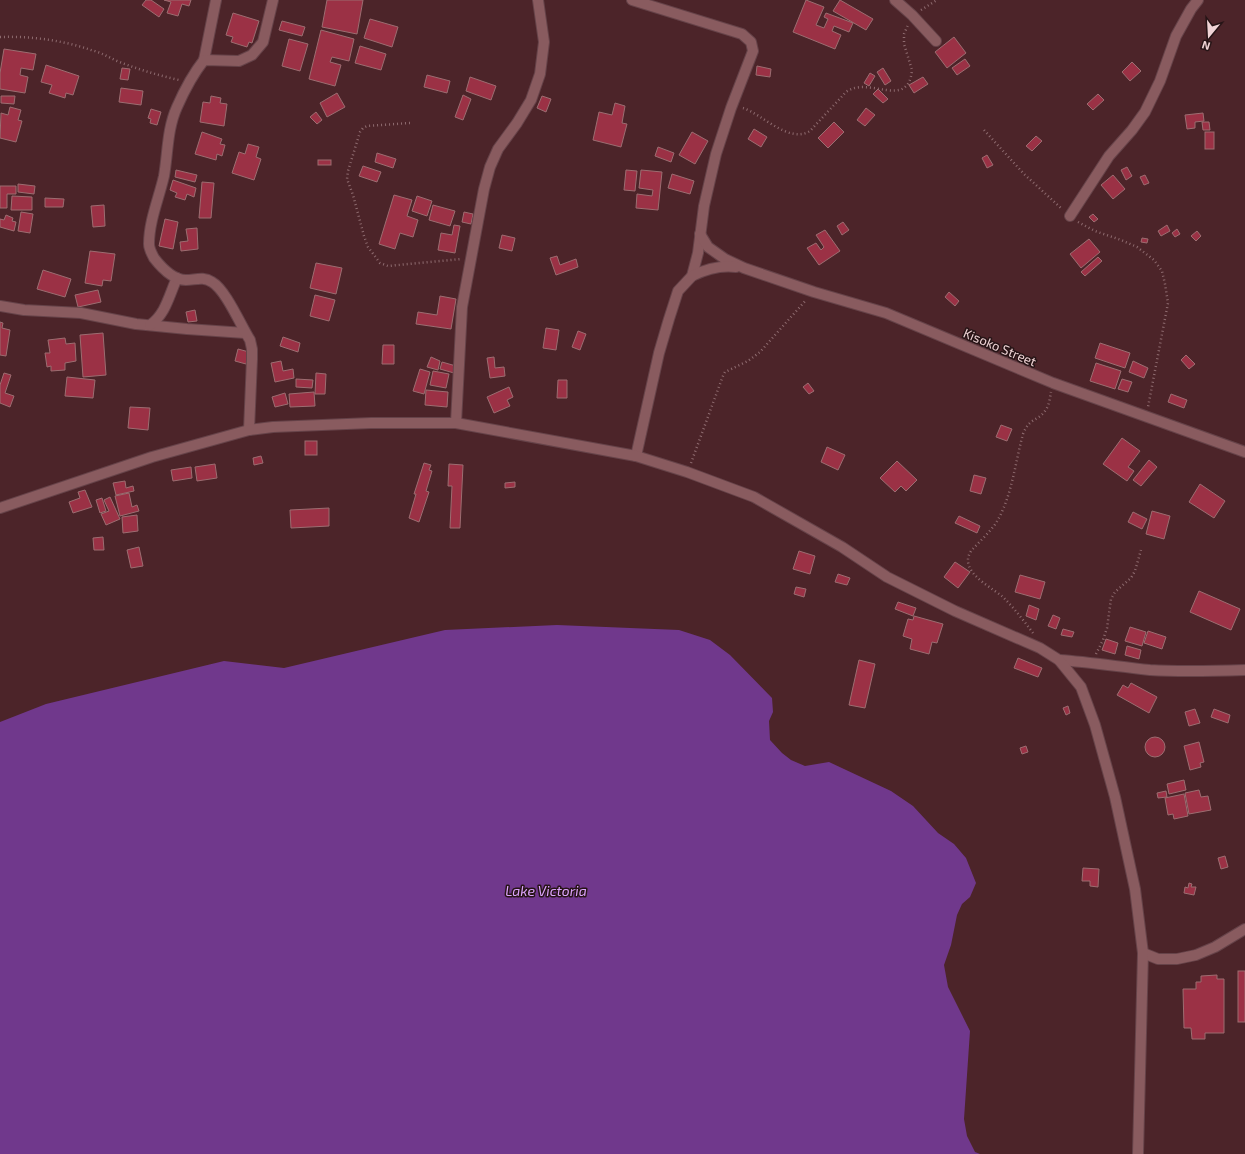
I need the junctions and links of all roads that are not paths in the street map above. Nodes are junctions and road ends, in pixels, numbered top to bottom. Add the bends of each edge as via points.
1 (216, 0) edge
2 (273, 0) edge
3 (538, 0) edge
4 (632, 0) edge
5 (895, 0) edge
6 (1198, 0) edge
7 (936, 41) dead end
8 (204, 60) junction
9 (1070, 216) road end
10 (700, 234) junction
11 (744, 268) junction
12 (692, 276) junction
13 (177, 278) junction
14 (0, 306) edge
15 (150, 325) junction
16 (245, 333) junction
17 (456, 423) junction
18 (249, 430) junction
19 (1245, 452) edge
20 (636, 456) junction
21 (0, 508) edge
22 (1060, 660) junction
23 (1245, 670) edge
24 (1245, 929) edge
25 (1143, 953) junction
26 (1138, 1154) edge

1 - 8 street
2 - 8 street via 263,42 252,55 239,61
3 - 17 street via 544,42 540,74 531,100 498,149 484,189 462,307
4 - 10 street via 727,28 742,34 751,42 753,51 716,154
5 - 7 street
6 - 9 street via 1176,36 1160,81 1145,112 1109,156
8 - 13 street via 176,108 168,139 164,174 150,230 151,252 155,259
10 - 11 street, Kisoko Street via 708,247
10 - 12 street
11 - 12 street, Kisoko Street via 725,266
11 - 19 street, Kisoko Street via 886,313 1053,383
12 - 20 street via 675,298 659,353
13 - 15 street via 161,315
13 - 16 street via 200,278 213,282 220,289
14 - 15 street via 81,313 120,322
15 - 16 street
16 - 18 street via 252,349
17 - 18 street via 371,423
17 - 20 street
18 - 21 street via 152,457
20 - 22 street via 754,497 842,547 887,577 955,611 1040,648
22 - 23 street via 1150,670
22 - 25 street via 1081,687 1116,797 1135,889
24 - 25 street via 1196,955 1177,959 1158,958
25 - 26 street

